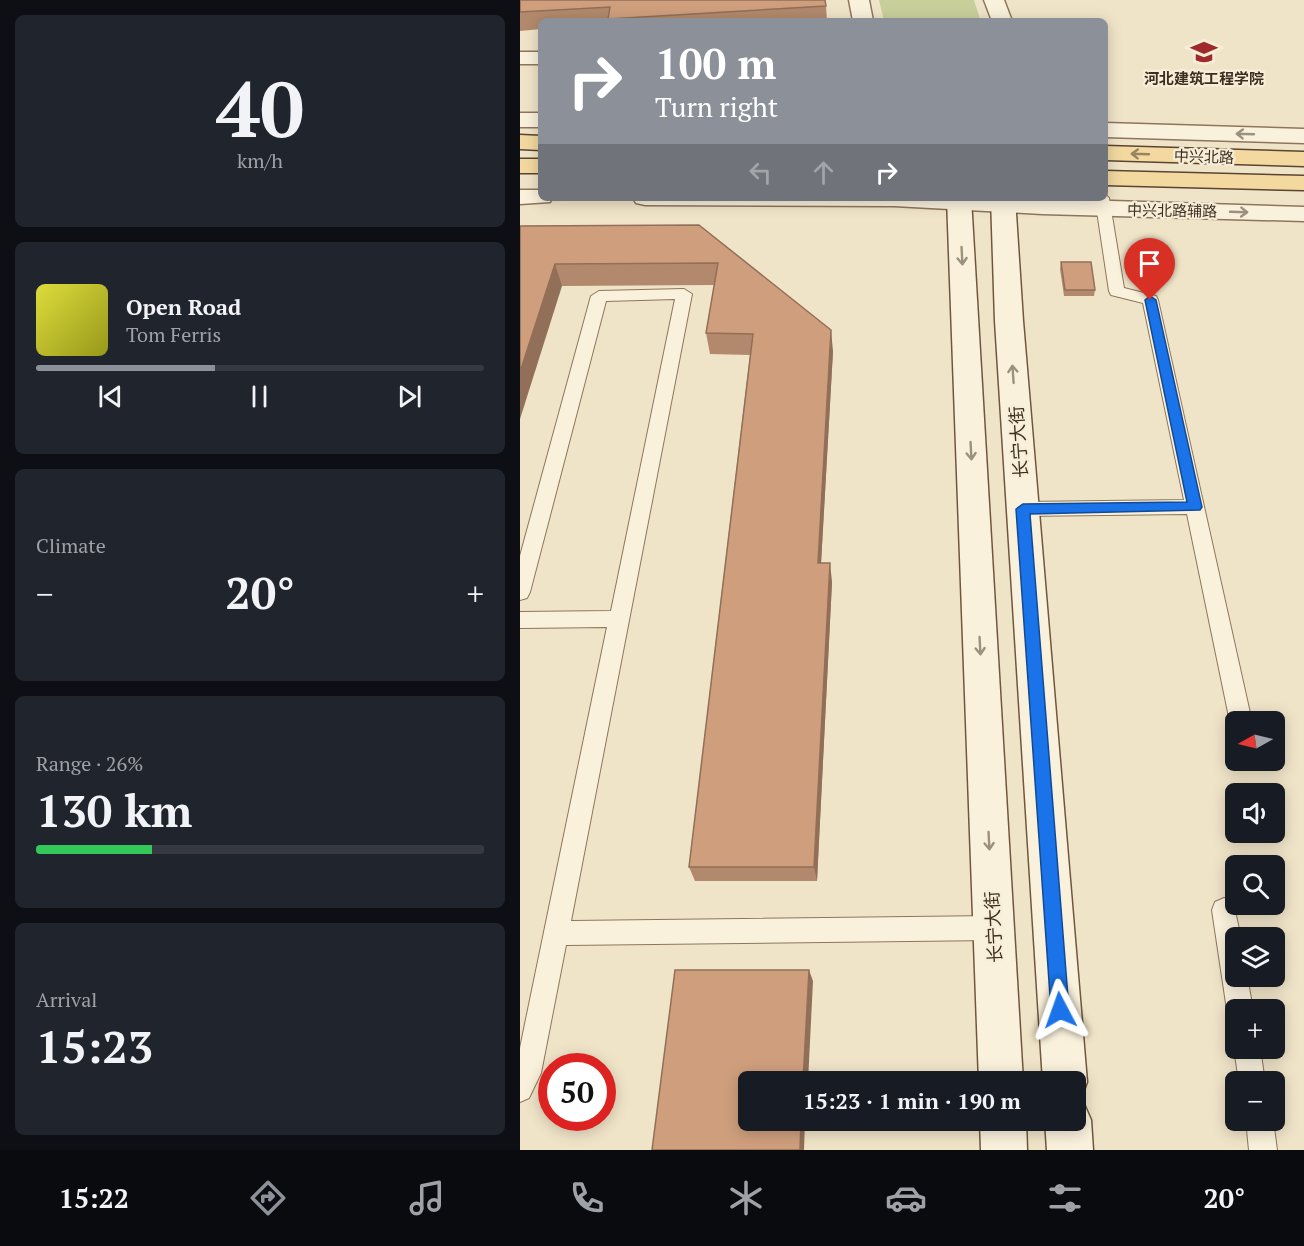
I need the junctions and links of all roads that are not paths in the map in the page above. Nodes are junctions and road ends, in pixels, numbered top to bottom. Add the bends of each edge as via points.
1 (859, 0) edge
2 (994, 0) edge
3 (863, 18) edge
4 (1001, 18) edge
5 (520, 58) edge
6 (538, 58) edge
7 (520, 120) edge
8 (538, 120) edge
9 (1108, 130) edge
10 (1303, 136) edge
11 (520, 142) edge
12 (538, 142) edge
13 (1108, 153) edge
14 (1303, 159) edge
15 (520, 166) edge
16 (538, 166) edge
17 (1108, 178) edge
18 (1303, 183) edge
19 (520, 197) edge
20 (538, 197) edge
21 (959, 201) edge
22 (1003, 202) edge
23 (1103, 203) edge
24 (1303, 214) edge
25 (1195, 507) junction
26 (1023, 509) junction
27 (520, 592) edge
28 (619, 619) junction
29 (520, 620) edge
30 (1239, 711) edge
31 (1224, 910) dead end
32 (993, 928) junction
33 (556, 933) junction
34 (1238, 999) edge
35 (1000, 1071) edge
36 (1064, 1071) edge
37 (520, 1089) edge
38 (1003, 1131) edge
39 (1069, 1131) edge
40 (1260, 1131) edge
41 (1004, 1150) edge
42 (1070, 1150) edge
43 (1263, 1150) edge

1 - 3 main road
2 - 4 main road
5 - 6 main road
7 - 8 main road
10 -> 9 main road
11 - 12 main road
14 -> 13 main road, 中兴北路
15 - 16 main road
17 - 18 main road, 中兴北路
19 - 20 main road
21 - 22 main road, 中兴北路辅路
21 -> 32 main road, 长宁大街
22 - 23 main road, 中兴北路辅路
26 -> 22 main road, 长宁大街
23 -> 24 main road, 中兴北路辅路
23 - 25 lane via 1117,291 1150,300
25 - 26 lane
25 - 30 lane
26 - 36 main road, 长宁大街
27 - 28 lane via 599,296 684,294
28 - 29 lane
28 - 33 lane
31 - 34 lane
32 - 33 lane
32 - 35 main road, 长宁大街
33 - 37 lane via 528,1073
38 - 41 main road
39 - 42 main road
40 - 43 lane

